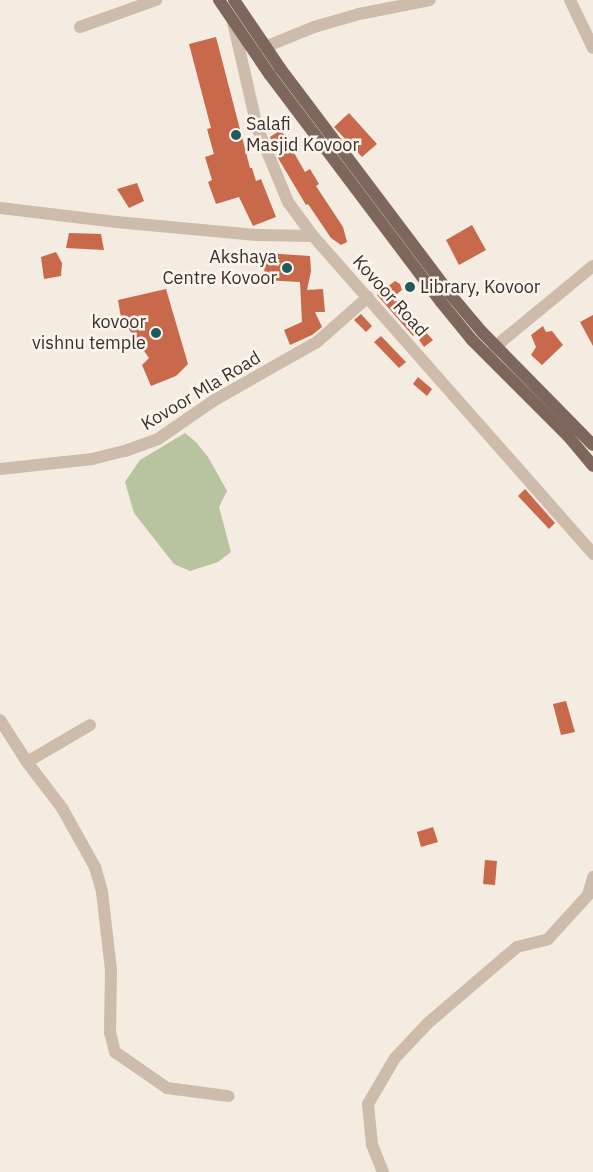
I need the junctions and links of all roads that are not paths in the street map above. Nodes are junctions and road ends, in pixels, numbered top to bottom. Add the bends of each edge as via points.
1 (156, 0) edge
2 (430, 0) edge
3 (570, 0) edge
4 (227, 1) edge
5 (232, 21) junction
6 (80, 27) dead end
7 (265, 47) junction
8 (593, 48) edge
9 (0, 208) edge
10 (313, 236) junction
11 (593, 266) edge
12 (368, 297) junction
13 (492, 352) junction
14 (537, 397) junction
15 (593, 445) edge
16 (593, 466) edge
17 (0, 469) edge
18 (593, 554) edge
19 (0, 720) edge
20 (90, 725) dead end
21 (27, 762) junction
22 (593, 878) edge
23 (228, 1096) dead end
24 (382, 1170) edge

1 - 6 street
2 - 7 street via 359,14 314,27
3 - 8 street
4 - 5 main road
4 - 7 main road
5 - 10 street, Kovoor Road via 257,127 288,202
5 - 13 main road via 440,302
7 - 13 main road
9 - 10 street via 256,235
10 - 12 street, Kovoor Road
11 - 13 street
12 - 17 street, Kovoor Mla Road via 317,342 213,401 158,439 92,459
12 - 18 street, Kovoor Road
13 - 14 main road
14 - 15 main road
14 - 16 main road
19 - 21 street
20 - 21 street
21 - 23 street via 62,808 95,867 102,892 111,970 110,1032 116,1052 167,1088
22 - 24 street via 588,895 548,939 517,947 428,1023 395,1058 368,1104 372,1145

